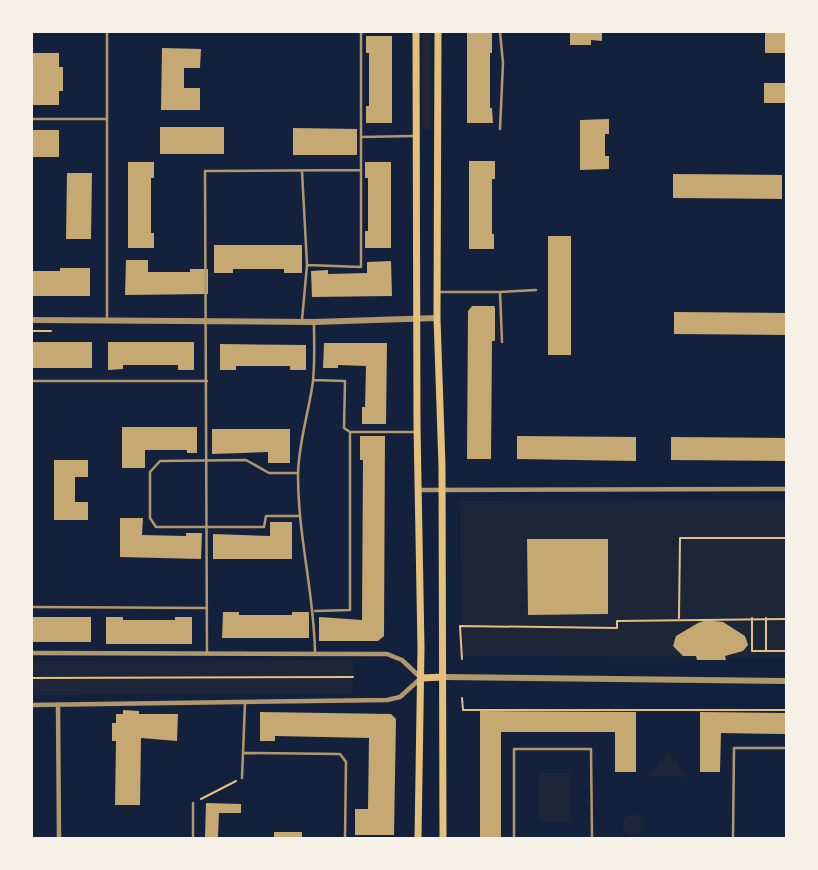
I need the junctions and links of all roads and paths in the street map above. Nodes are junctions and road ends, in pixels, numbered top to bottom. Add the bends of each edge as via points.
1 (107, 32) edge
2 (364, 32) edge
3 (416, 32) edge
4 (438, 32) edge
5 (500, 32) edge
6 (32, 119) edge
7 (107, 119) junction
8 (500, 129) dead end
9 (416, 136) junction
10 (361, 137) junction
11 (302, 170) junction
12 (361, 170) junction
13 (307, 265) junction
14 (536, 290) dead end
15 (438, 292) junction
16 (500, 292) junction
17 (437, 318) junction
18 (107, 319) junction
19 (417, 319) junction
20 (32, 320) edge
21 (206, 320) junction
22 (302, 321) junction
23 (314, 322) junction
24 (32, 331) edge
25 (51, 331) dead end
26 (502, 342) dead end
27 (313, 380) junction
28 (32, 381) edge
29 (207, 381) junction
30 (351, 432) junction
31 (417, 432) junction
32 (206, 461) junction
33 (298, 473) junction
34 (442, 489) junction
35 (786, 489) edge
36 (418, 490) junction
37 (300, 516) junction
38 (208, 528) junction
39 (786, 538) edge
40 (32, 607) edge
41 (207, 608) junction
42 (313, 611) junction
43 (752, 618) junction
44 (766, 618) junction
45 (679, 619) junction
46 (786, 619) edge
47 (766, 651) junction
48 (786, 651) edge
49 (32, 653) edge
50 (206, 654) junction
51 (315, 654) junction
52 (462, 659) dead end
53 (353, 677) dead end
54 (443, 677) junction
55 (32, 678) edge
56 (421, 678) junction
57 (786, 681) edge
58 (463, 698) dead end
59 (245, 703) junction
60 (32, 705) edge
61 (58, 705) junction
62 (786, 710) edge
63 (786, 748) edge
64 (244, 754) junction
65 (242, 778) joint
66 (194, 803) joint
67 (59, 838) edge
68 (193, 838) edge
69 (345, 838) edge
70 (418, 838) edge
71 (443, 838) edge
72 (514, 838) edge
73 (592, 838) edge
74 (733, 838) edge

1 - 7 lane
2 - 10 lane
3 - 9 main road
4 - 15 main road
5 - 8 lane
6 - 7 lane
7 - 18 lane
9 - 10 lane
9 - 19 main road
10 - 12 lane
11 - 12 lane
11 - 13 lane
11 - 21 lane via 205,172
12 - 13 lane via 362,267
13 - 22 lane
14 - 16 lane
15 - 16 lane
15 - 17 main road
16 - 26 lane
17 - 19 street
17 - 34 main road
18 - 20 street
18 - 21 street
19 - 23 street
19 - 31 main road
21 - 22 street
21 - 29 lane
22 - 23 street
23 - 27 lane
24 - 25 path
27 - 30 lane via 345,381 344,428
27 - 33 lane
28 - 29 lane
29 - 32 lane
30 - 31 lane
30 - 42 lane via 350,610
31 - 36 main road
32 - 33 lane via 246,460 269,472
32 - 38 lane
32 - 38 lane via 160,461 150,472 150,518 156,527
33 - 37 lane
34 - 35 street
34 - 36 street
34 - 54 main road
36 - 56 main road
37 - 38 lane via 266,516 264,527
37 - 42 lane
38 - 41 lane
39 - 45 path via 680,538
40 - 41 lane
41 - 50 lane
42 - 51 lane
43 - 44 path
43 - 45 path
43 - 47 path via 752,651
44 - 46 path
44 - 47 path
45 - 52 path via 617,621 617,628 460,626
47 - 48 path
49 - 50 street
50 - 51 street
51 - 56 street via 387,654 402,660
53 - 55 path
54 - 56 main road
54 - 57 street
54 - 71 main road
56 - 59 street via 400,697 387,700
56 - 70 main road
58 - 62 path via 463,710
59 - 61 street
59 - 64 lane
60 - 61 street
61 - 67 street
63 - 74 lane via 734,748
64 - 65 lane
64 - 69 lane via 340,754 345,762
65 - 66 path
66 - 68 lane
72 - 73 lane via 514,750 578,749 591,749

